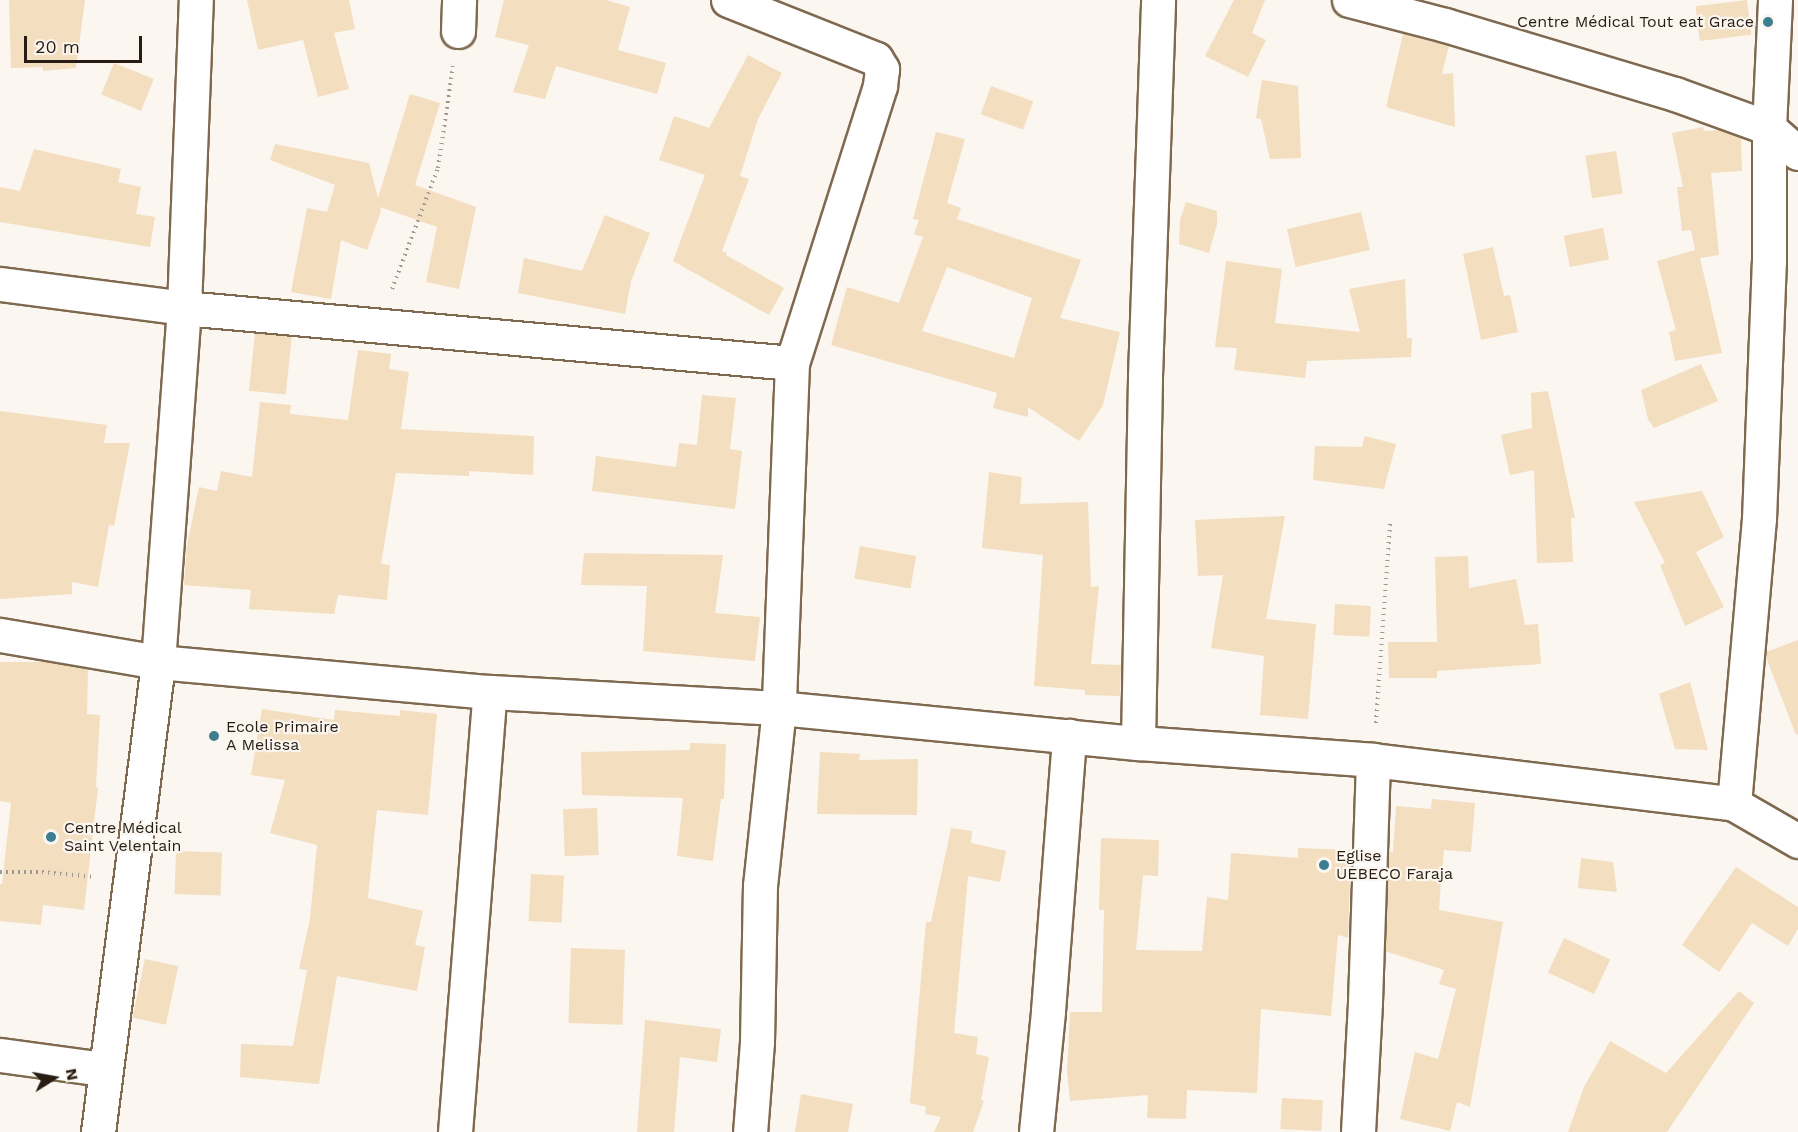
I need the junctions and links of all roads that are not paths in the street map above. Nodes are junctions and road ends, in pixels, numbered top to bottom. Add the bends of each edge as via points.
1 (196, 0) edge
2 (728, 0) edge
3 (1158, 0) edge
4 (1349, 0) edge
5 (1775, 0) edge
6 (765, 7) edge
7 (1768, 128) junction
8 (1798, 153) edge
9 (0, 284) edge
10 (184, 309) junction
11 (792, 363) junction
12 (0, 634) edge
13 (158, 662) junction
14 (490, 692) junction
15 (779, 708) junction
16 (1069, 736) junction
17 (1138, 743) junction
18 (1373, 760) junction
19 (1734, 804) junction
20 (1798, 842) edge
21 (0, 1055) edge
22 (104, 1069) junction
23 (98, 1132) edge
24 (455, 1132) edge
25 (750, 1132) edge
26 (1036, 1132) edge
27 (1358, 1132) edge

1 - 10 street
2 - 6 street
3 - 17 street
4 - 7 street via 1675,94
5 - 7 street
6 - 11 street via 876,59 882,69 880,86
7 - 8 street
7 - 19 street via 1769,261 1759,519
9 - 10 street
10 - 11 street
10 - 13 street
11 - 15 street
12 - 13 street
13 - 14 street
13 - 22 street
14 - 15 street
14 - 24 street
15 - 16 street
15 - 25 street via 760,885 757,1042
16 - 17 street
16 - 26 street
17 - 18 street
18 - 19 street
18 - 27 street
19 - 20 street
21 - 22 street
22 - 23 street

